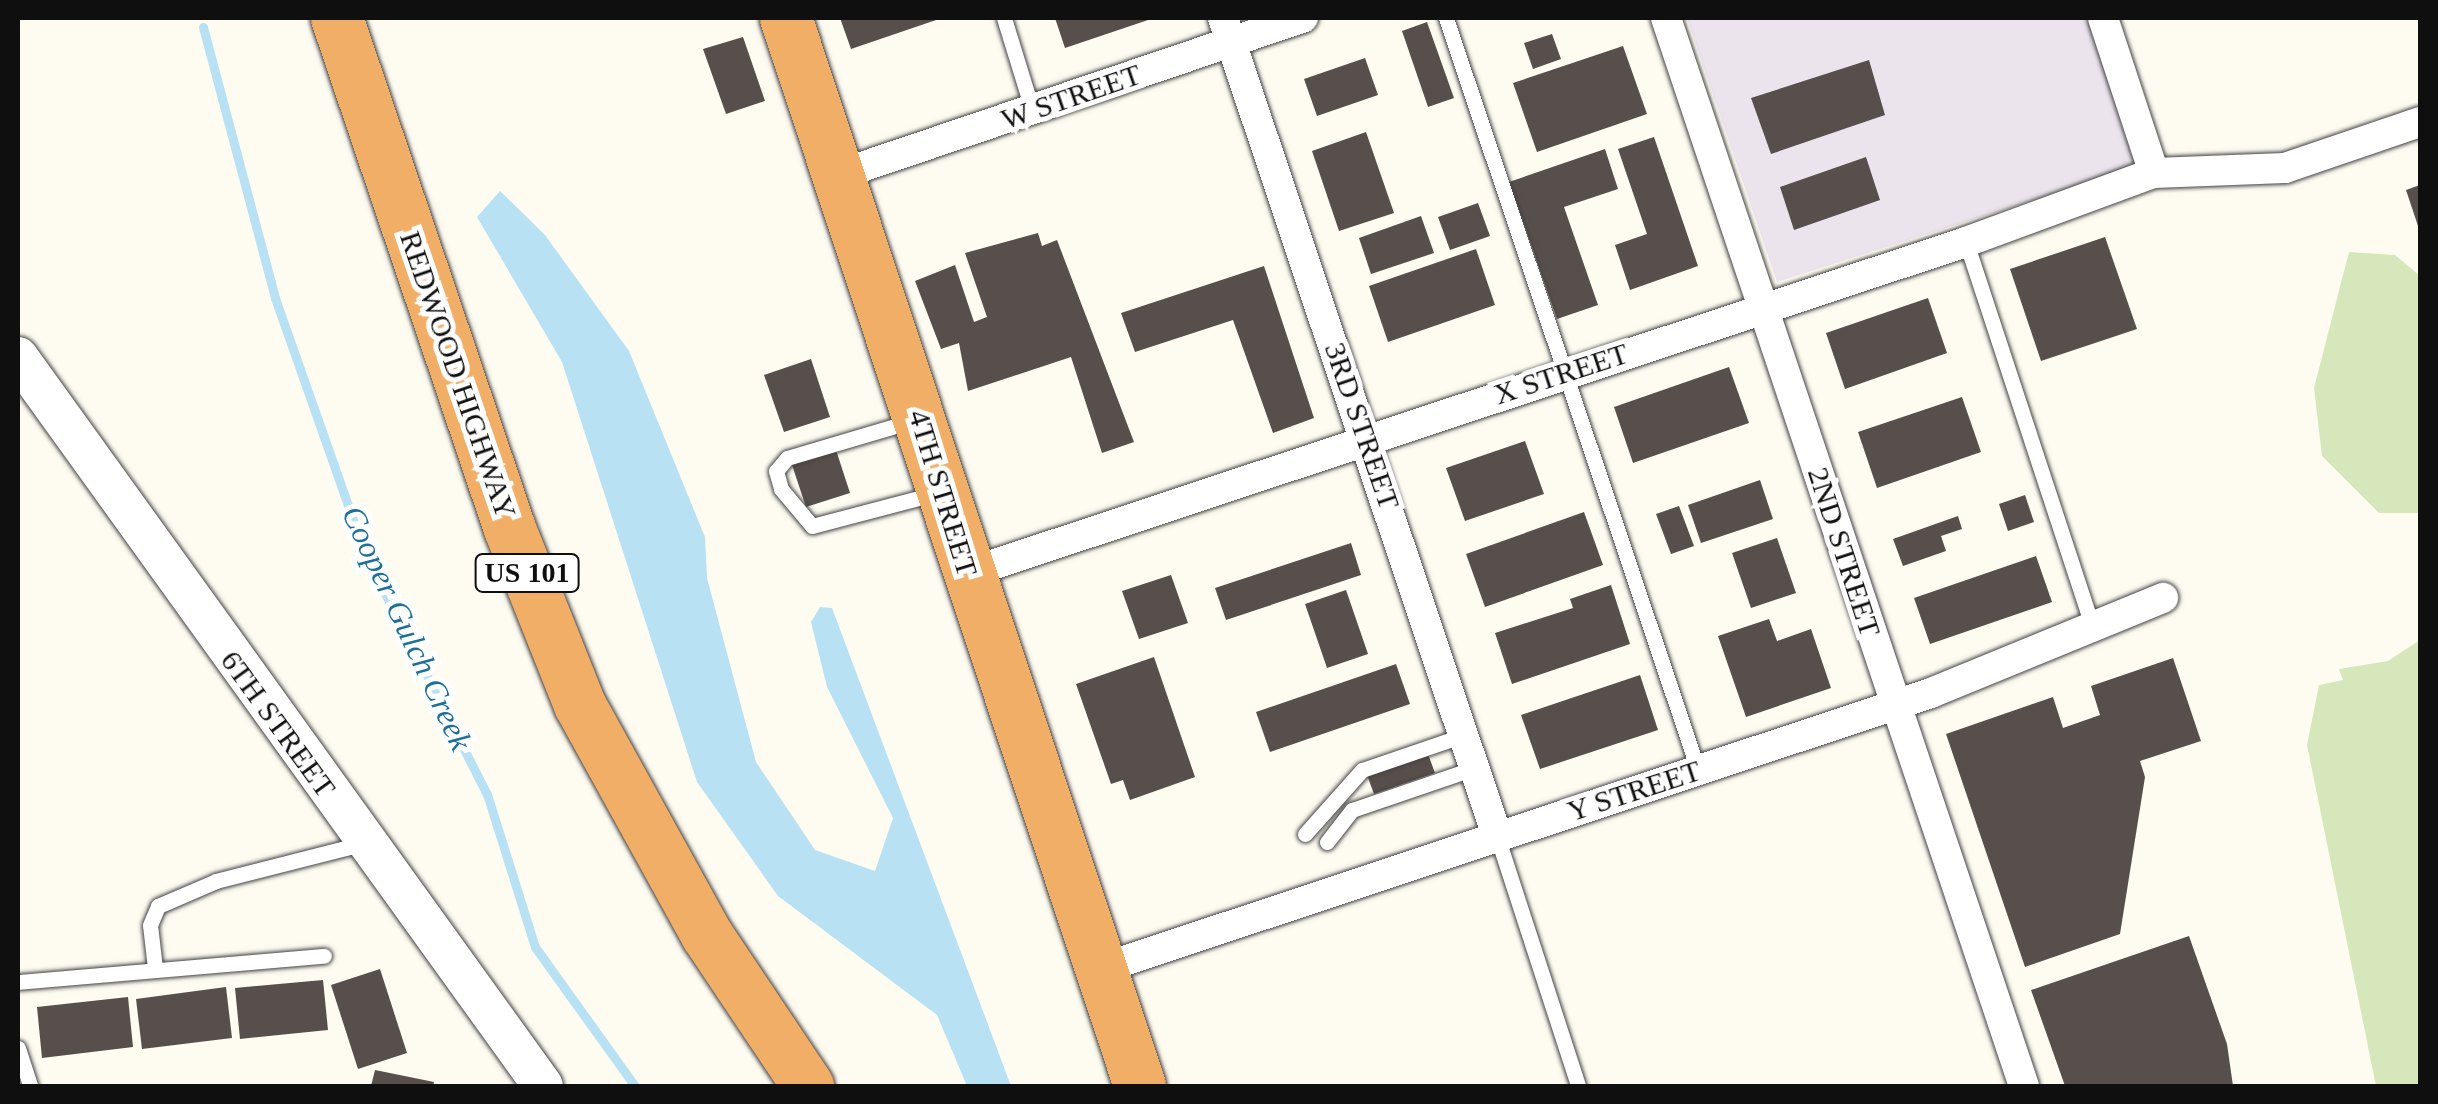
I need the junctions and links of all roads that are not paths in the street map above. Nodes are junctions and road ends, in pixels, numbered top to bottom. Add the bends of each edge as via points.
1 (310, 18) edge
2 (337, 18) edge
3 (786, 18) edge
4 (1004, 18) edge
5 (1304, 18) edge
6 (1446, 18) edge
7 (1666, 18) edge
8 (2104, 18) edge
9 (1227, 30) edge
10 (362, 90) junction
11 (1033, 112) junction
12 (2420, 122) edge
13 (2154, 172) junction
14 (838, 175) junction
15 (1966, 242) junction
16 (1763, 310) junction
17 (18, 357) edge
18 (1566, 372) junction
19 (920, 418) junction
20 (1367, 441) junction
21 (942, 492) junction
22 (968, 573) junction
23 (2163, 598) dead end
24 (2092, 626) junction
25 (1895, 705) junction
26 (1464, 735) junction
27 (1475, 768) junction
28 (1698, 770) junction
29 (1305, 834) dead end
30 (1498, 836) junction
31 (1327, 842) dead end
32 (364, 843) junction
33 (324, 956) dead end
34 (156, 968) junction
35 (1100, 968) junction
36 (18, 982) edge
37 (18, 1048) edge
38 (30, 1086) edge
39 (543, 1086) edge
40 (808, 1086) edge
41 (1140, 1086) edge
42 (1578, 1086) edge
43 (2024, 1086) edge

1 - 10 highway
2 - 10 highway, REDWOOD HIGHWAY / US 101
3 - 14 highway, 4TH STREET
4 - 11 lane
5 - 9 street, W STREET
6 - 18 lane
7 - 16 street, 2ND STREET
8 - 13 street
9 - 11 street, W STREET
9 - 20 street, 3RD STREET
10 - 40 highway, REDWOOD HIGHWAY / US 101 via 510,529 580,705 698,920
11 - 14 street, W STREET
12 - 13 street, X STREET via 2285,168
13 - 15 street, X STREET
14 - 19 highway, 4TH STREET
15 - 16 street, X STREET
15 - 24 lane
16 - 18 street, X STREET
16 - 25 street, 2ND STREET
17 - 32 street, 6TH STREET
18 - 20 street, X STREET
18 - 28 lane
19 - 21 highway, 4TH STREET
19 - 21 lane via 787,458 776,470 781,489 812,526
20 - 22 street, X STREET
20 - 26 street, 3RD STREET
21 - 22 highway, 4TH STREET
22 - 35 highway, 4TH STREET
23 - 24 street, Y STREET
24 - 25 street, Y STREET
25 - 28 street, Y STREET
25 - 43 street, 2ND STREET
26 - 27 street, 3RD STREET
26 - 29 lane via 1362,770
27 - 30 street, 3RD STREET
27 - 31 lane via 1352,810
28 - 30 street, Y STREET
30 - 35 street, Y STREET
30 - 42 lane
32 - 34 lane via 216,881 158,906 150,925
32 - 39 street, 6TH STREET
33 - 34 lane
34 - 36 lane
35 - 41 highway
37 - 38 lane

